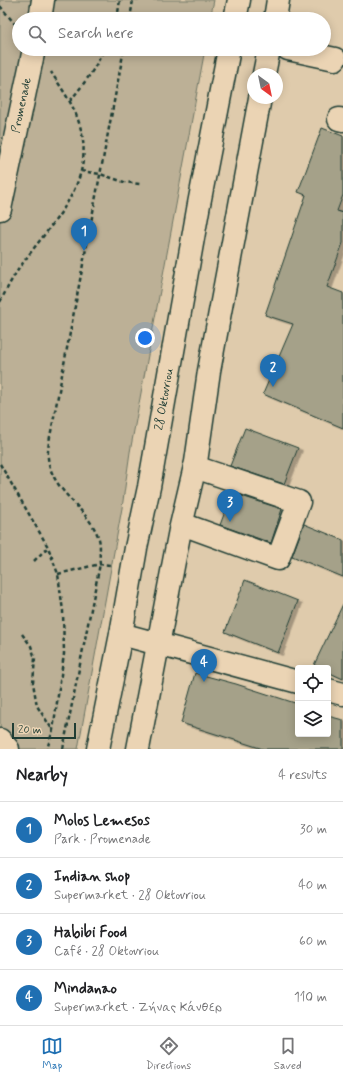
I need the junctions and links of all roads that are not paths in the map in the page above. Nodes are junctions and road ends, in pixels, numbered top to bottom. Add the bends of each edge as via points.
1 (43, 0) edge
2 (239, 0) edge
3 (278, 0) edge
4 (41, 12) edge
5 (236, 12) edge
6 (276, 12) edge
7 (33, 56) edge
8 (228, 56) edge
9 (268, 56) edge
10 (321, 56) edge
11 (335, 59) dead end
12 (265, 68) edge
13 (259, 104) edge
14 (0, 209) edge
15 (195, 467) junction
16 (182, 524) junction
17 (121, 634) junction
18 (158, 645) junction
19 (295, 681) edge
20 (331, 691) edge
21 (343, 694) edge
22 (0, 740) edge
23 (8, 749) edge
24 (98, 749) edge
25 (138, 749) edge

1 - 4 main road
2 - 5 main road
3 - 6 main road
7 - 14 main road, Promenade
8 - 17 main road, 28 Oktovriou
9 - 12 main road
10 - 11 main road
13 - 15 main road via 209,370
15 - 16 main road
15 - 16 main road via 299,502 278,559
16 - 18 main road
17 - 18 main road
17 - 24 main road, 28 Oktovriou
18 - 19 main road
18 - 25 main road
20 - 21 main road
22 - 23 main road

